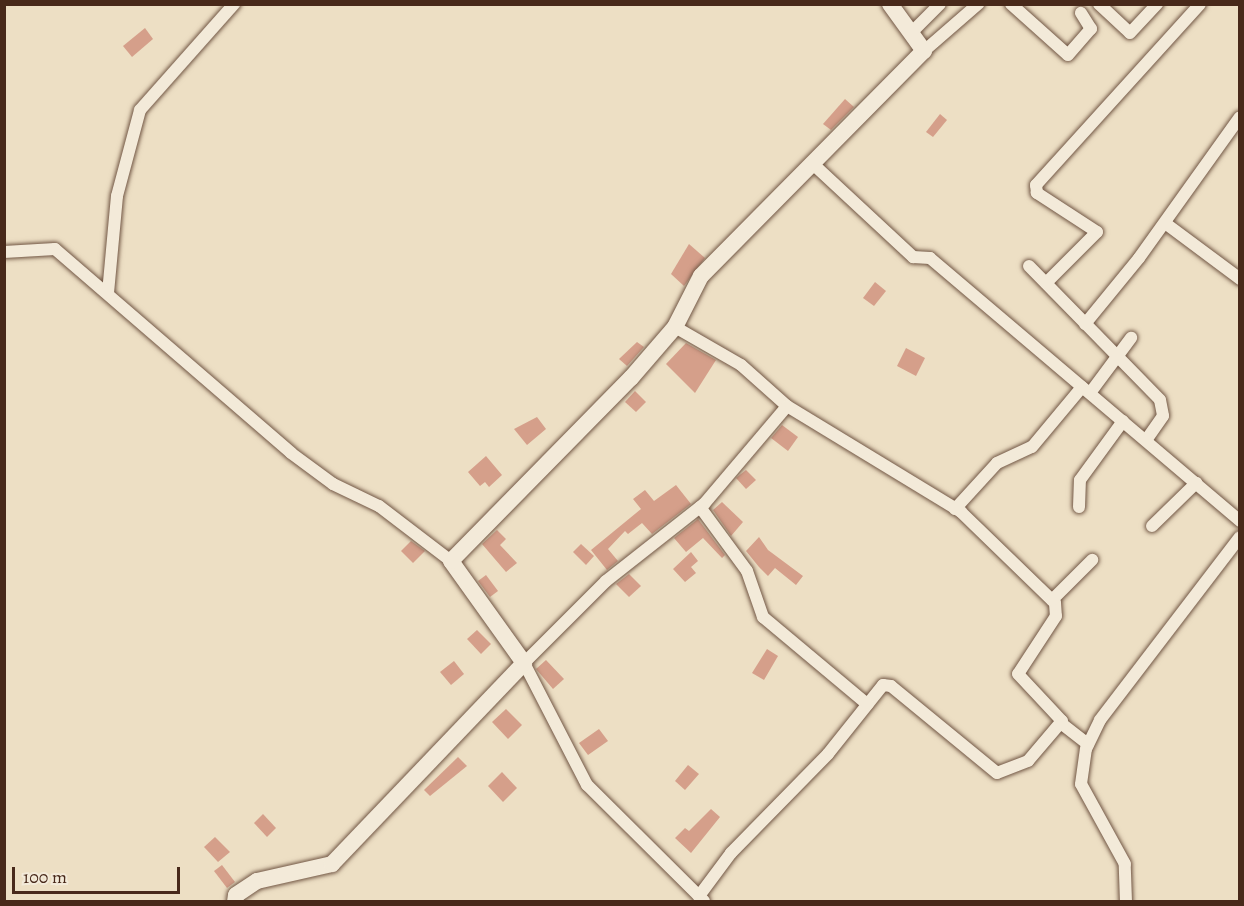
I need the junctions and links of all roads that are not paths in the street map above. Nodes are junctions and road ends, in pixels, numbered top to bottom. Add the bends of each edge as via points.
1 (234, 4) edge
2 (890, 4) edge
3 (940, 4) edge
4 (978, 4) edge
5 (1011, 4) edge
6 (1099, 4) edge
7 (1158, 4) edge
8 (1200, 4) edge
9 (1081, 13) dead end
10 (910, 34) junction
11 (924, 51) junction
12 (1239, 117) edge
13 (813, 164) junction
14 (1165, 223) junction
15 (4, 252) edge
16 (1029, 266) dead end
17 (1239, 279) edge
18 (1046, 284) junction
19 (108, 293) junction
20 (1085, 324) junction
21 (675, 327) junction
22 (1131, 338) dead end
23 (1117, 357) junction
24 (1086, 390) junction
25 (787, 406) junction
26 (1123, 421) junction
27 (1146, 440) junction
28 (1196, 483) junction
29 (700, 507) junction
30 (1079, 507) dead end
31 (955, 509) junction
32 (1239, 521) edge
33 (1152, 526) dead end
34 (1239, 537) edge
35 (1092, 560) dead end
36 (451, 561) junction
37 (1052, 600) junction
38 (524, 663) junction
39 (867, 704) junction
40 (1062, 724) junction
41 (1088, 744) junction
42 (702, 899) edge
43 (235, 902) edge
44 (1126, 902) edge

1 - 19 street via 141,110 117,196
2 - 10 street
3 - 10 street
4 - 11 street
5 - 9 street via 1068,55 1091,29
6 - 7 street via 1130,33
8 - 18 street via 1036,185 1037,193 1097,232
10 - 11 street
11 - 13 street
12 - 14 street
13 - 21 street via 701,276
13 - 24 street via 913,257 930,258
14 - 17 street
14 - 20 street
15 - 19 street via 56,249
16 - 18 street
18 - 20 street
19 - 36 street via 300,460 333,484 379,506
20 - 23 street
21 - 25 street via 741,365
21 - 36 street
22 - 23 street
23 - 24 street
23 - 27 street via 1164,408
24 - 26 street
24 - 31 street via 1032,447 997,464
25 - 29 street
25 - 31 street
26 - 27 street
26 - 30 street via 1080,480
27 - 28 street
28 - 32 street
28 - 33 street
29 - 38 street via 606,581
29 - 39 street via 747,571 762,617
31 - 37 street
34 - 41 street via 1100,720
35 - 37 street
36 - 38 street
37 - 40 street via 1056,616 1018,674
38 - 42 street via 587,785
38 - 43 street via 332,864 257,881 236,896
39 - 40 street via 880,687 891,686 1000,773 1028,761
39 - 42 street via 832,750 731,854
40 - 41 street
41 - 44 street via 1081,783 1125,864

